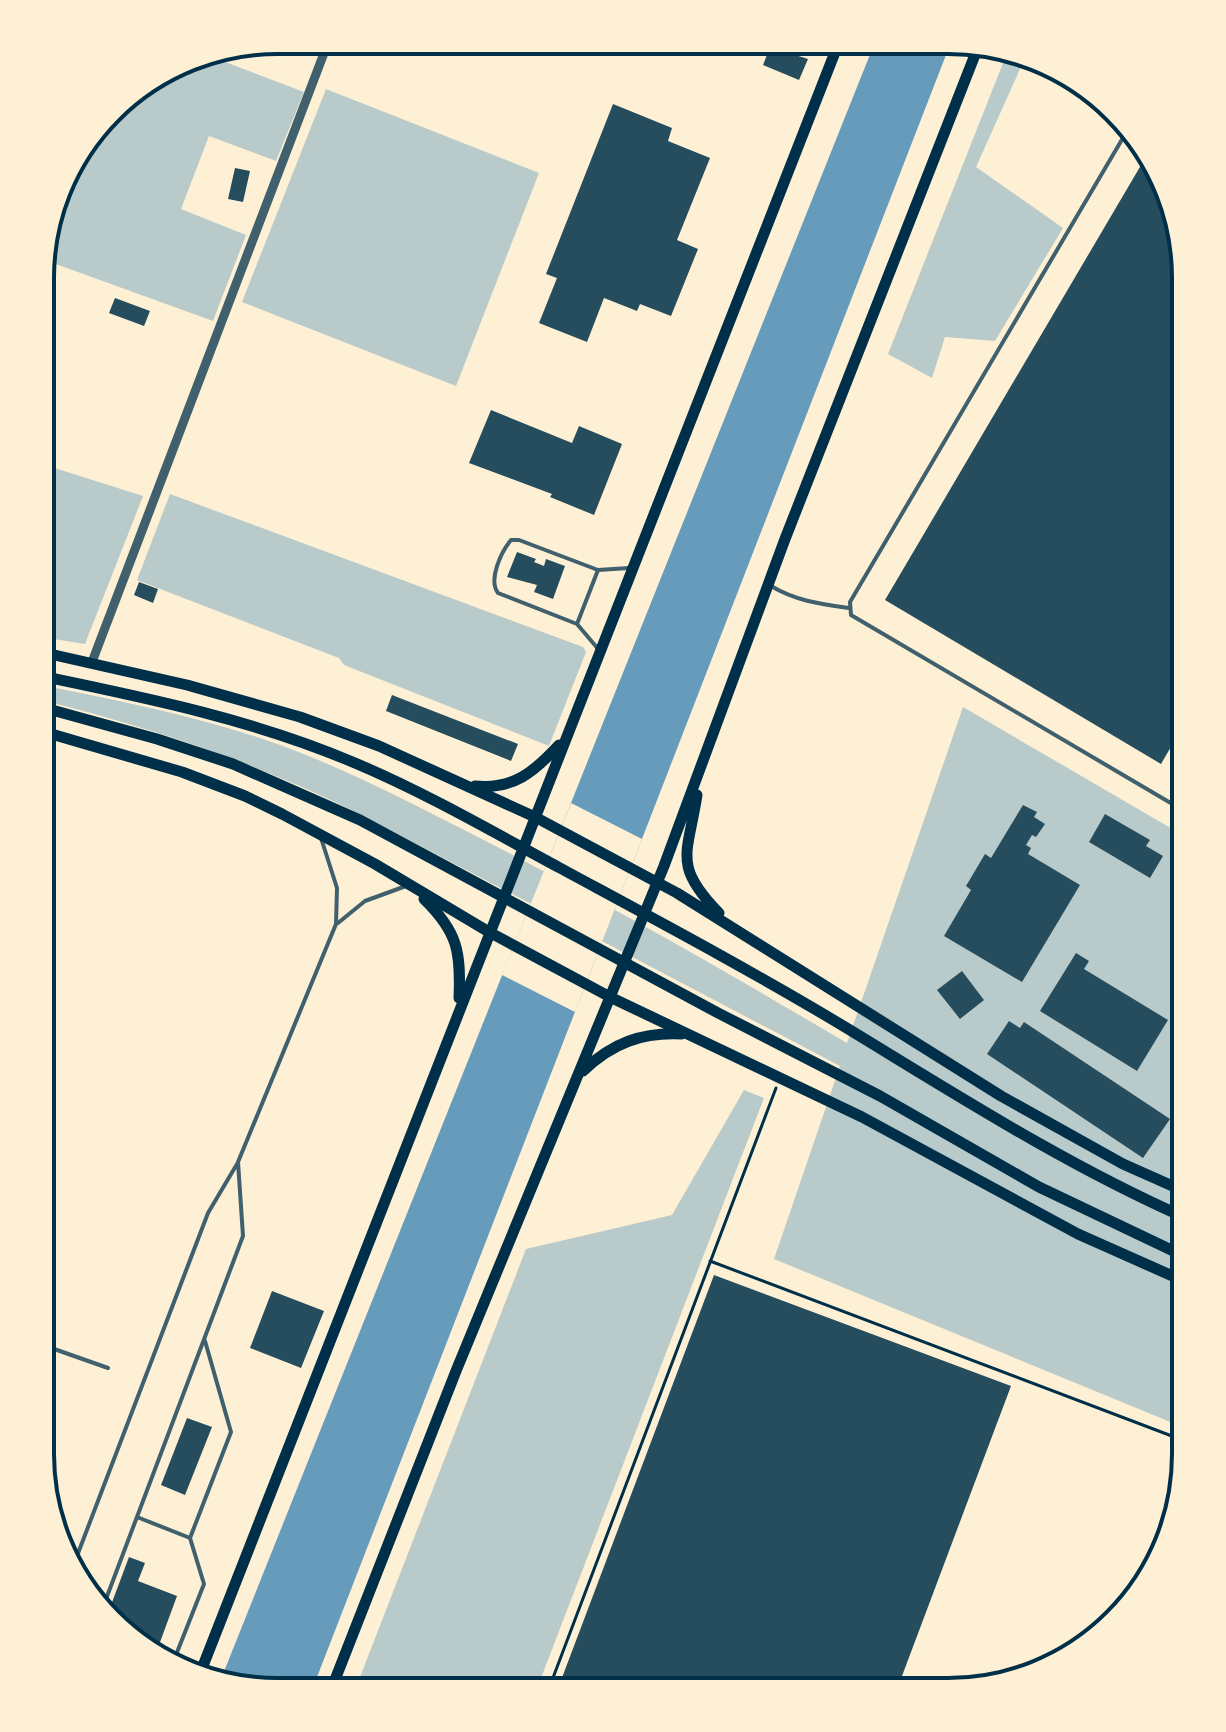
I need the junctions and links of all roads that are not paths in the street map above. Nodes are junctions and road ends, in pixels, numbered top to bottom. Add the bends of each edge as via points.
1 (324, 54) edge
2 (834, 54) edge
3 (975, 56) edge
4 (1123, 138) edge
5 (632, 568) junction
6 (598, 570) junction
7 (768, 585) junction
8 (849, 608) junction
9 (577, 624) junction
10 (599, 650) junction
11 (54, 655) edge
12 (92, 662) junction
13 (54, 679) edge
14 (54, 711) edge
15 (54, 735) edge
16 (564, 739) junction
17 (701, 770) junction
18 (466, 785) junction
19 (1172, 804) edge
20 (535, 817) junction
21 (318, 832) junction
22 (658, 882) junction
23 (409, 885) junction
24 (336, 924) junction
25 (729, 924) junction
26 (489, 932) junction
27 (612, 998) junction
28 (459, 1010) junction
29 (687, 1034) junction
30 (579, 1074) junction
31 (238, 1162) junction
32 (1172, 1186) edge
33 (1172, 1212) edge
34 (1172, 1250) edge
35 (1172, 1276) edge
36 (204, 1338) junction
37 (54, 1349) edge
38 (108, 1368) dead end
39 (137, 1517) junction
40 (190, 1538) junction
41 (78, 1554) edge
42 (106, 1598) edge
43 (177, 1653) edge
44 (203, 1665) edge
45 (336, 1678) edge

1 - 12 street
2 - 5 main road
3 - 7 main road
4 - 8 lane
5 - 6 lane
5 - 10 main road
6 - 9 lane
6 - 9 lane via 519,540 506,546 493,580 498,593
7 - 8 lane via 807,602
7 - 17 main road
8 - 19 lane via 851,615
9 - 10 lane
10 - 16 main road
11 - 12 main road
12 - 18 main road via 300,717
13 - 33 main road via 152,700 353,762 739,964 1056,1154
14 - 34 main road via 157,739 336,809 880,1096 1052,1193
15 - 21 main road via 194,776
16 - 18 main road via 515,783
16 - 20 main road
17 - 22 main road
17 - 25 main road via 687,838 687,868 696,887
18 - 20 main road
20 - 22 main road
20 - 26 main road
21 - 23 main road
21 - 24 lane via 337,888
22 - 25 main road
22 - 27 main road
23 - 24 lane via 365,901
23 - 26 main road
23 - 28 main road via 453,932
24 - 31 lane
25 - 32 main road via 1001,1096
26 - 27 main road
26 - 28 main road
27 - 29 main road
27 - 30 main road
28 - 44 main road
29 - 30 main road via 628,1040
29 - 35 main road via 901,1137 1078,1234
30 - 45 main road
31 - 36 lane via 243,1236
31 - 41 lane via 208,1213
36 - 39 lane
36 - 40 lane via 231,1432
37 - 38 lane
39 - 40 lane
39 - 42 lane
40 - 43 lane via 204,1584

